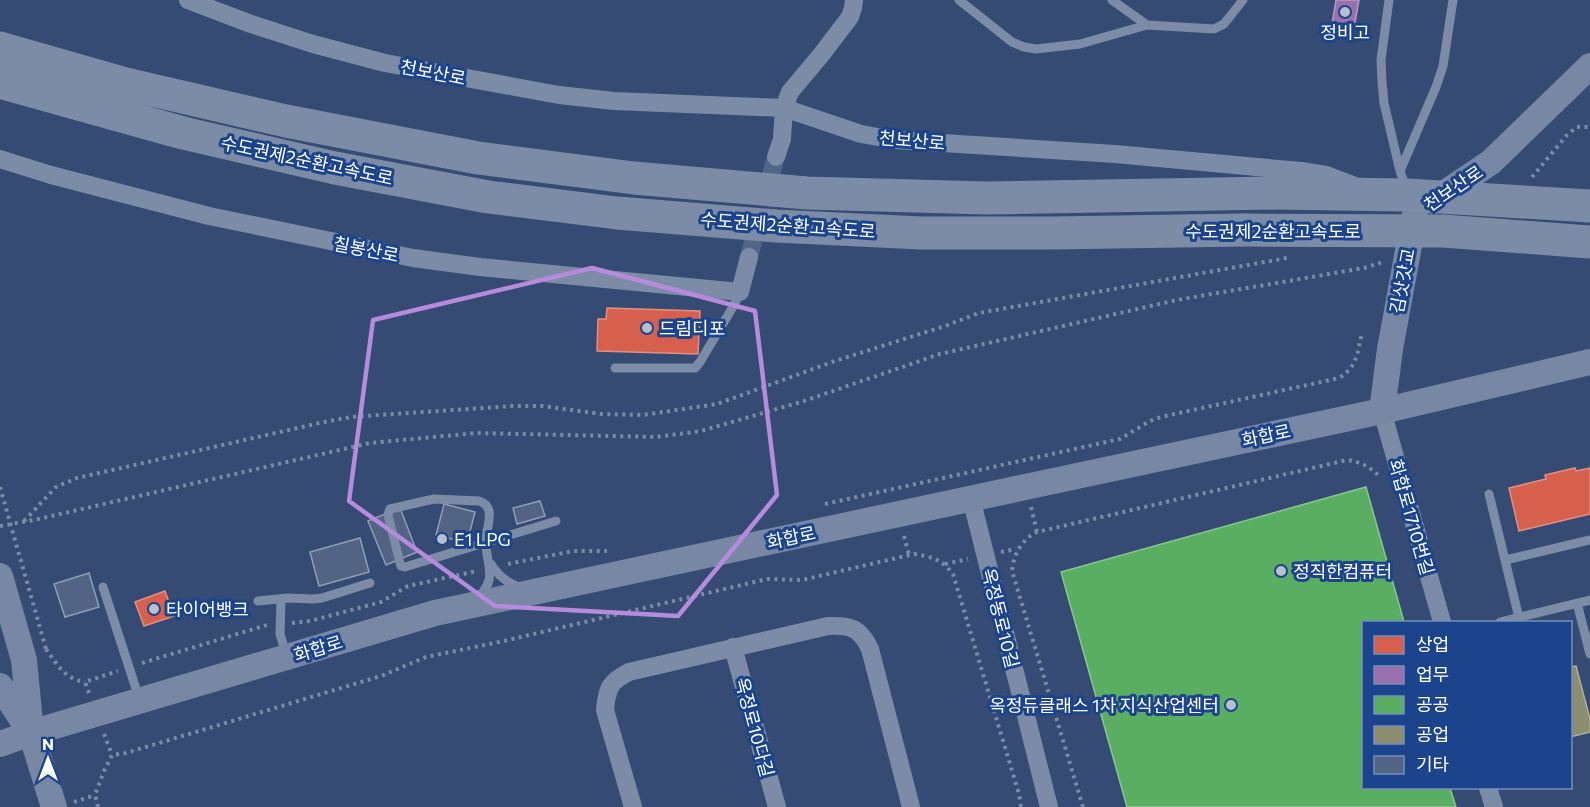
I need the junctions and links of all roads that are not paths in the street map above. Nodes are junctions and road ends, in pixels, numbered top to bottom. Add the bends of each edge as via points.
1 (188, 0) edge
2 (854, 0) edge
3 (959, 0) edge
4 (1112, 0) edge
5 (1243, 0) edge
6 (1389, 0) edge
7 (1453, 0) edge
8 (1147, 25) junction
9 (0, 33) edge
10 (0, 48) edge
11 (1590, 66) edge
12 (0, 82) edge
13 (126, 84) junction
14 (784, 108) junction
15 (776, 157) tunnel mouth
16 (0, 159) edge
17 (1400, 171) junction
18 (1590, 206) edge
19 (1415, 213) junction
20 (1590, 242) edge
21 (749, 257) tunnel mouth
22 (740, 292) junction
23 (1590, 362) edge
24 (615, 368) dead end
25 (1382, 411) junction
26 (1489, 494) dead end
27 (971, 498) junction
28 (556, 521) dead end
29 (1590, 540) edge
30 (486, 543) junction
31 (1505, 560) junction
32 (489, 561) junction
33 (0, 576) edge
34 (370, 583) dead end
35 (103, 587) dead end
36 (536, 591) junction
37 (281, 598) junction
38 (1590, 600) edge
39 (258, 601) dead end
40 (1578, 603) junction
41 (470, 606) junction
42 (1519, 618) junction
43 (1442, 621) edge
44 (1505, 621) edge
45 (734, 647) junction
46 (1590, 654) edge
47 (287, 657) junction
48 (0, 686) edge
49 (139, 700) junction
50 (31, 733) junction
51 (0, 744) edge
52 (1488, 789) edge
53 (54, 807) edge
54 (633, 807) edge
55 (777, 807) edge
56 (911, 807) edge
57 (1049, 807) edge
58 (1494, 807) edge

1 - 14 street, 천보산로 via 313,44 385,63 511,87 614,101
2 - 14 street via 850,17 790,92
3 - 8 lane via 1012,42 1036,49 1080,44
4 - 8 lane
5 - 8 lane via 1224,24 1214,29
6 - 17 lane via 1382,82
7 - 17 lane via 1443,66
9 - 13 highway
10 - 13 highway, 수도권제2순환고속도로
11 - 19 main road, 천보산로 via 1491,162
12 - 20 highway, 수도권제2순환고속도로, bridge via 183,133 335,168 488,197 617,213 921,233 1443,231
13 - 18 highway, 수도권제2순환고속도로, bridge via 286,121 478,158 634,178 807,193 986,198 1407,195
14 - 15 street via 782,139
14 - 19 street, 천보산로 via 861,134 895,140 1302,171 1344,181
16 - 22 street, 칠봉산로 via 209,216 413,258
17 - 19 lane
19 - 25 main road, 김삿갓교, bridge
21 - 22 street
22 - 24 lane via 695,368
23 - 25 main road, 화합로
25 - 27 main road, 화합로
25 - 43 street, 화합로1710번길
26 - 31 lane
27 - 36 main road, 화합로
27 - 57 street, 옥정동로10길
28 - 30 lane
29 - 31 lane
30 - 30 lane via 490,513 486,503 434,499 392,507 387,513 401,566
30 - 32 lane
31 - 42 lane
32 - 36 lane via 510,584
32 - 41 lane via 489,581
33 - 50 main road via 35,655
34 - 37 lane via 322,598
35 - 49 lane
36 - 41 main road, 화합로
37 - 39 lane
37 - 47 lane via 280,634
38 - 40 lane
40 - 42 lane
40 - 46 lane
41 - 47 main road, 화합로
42 - 44 lane
45 - 54 street via 629,672 611,684 604,710
45 - 55 street, 옥정로10다길
45 - 56 street via 828,626 854,628 864,636
47 - 49 main road, 화합로
48 - 50 main road
49 - 50 main road, 화합로
50 - 51 main road, 화합로
50 - 53 main road
52 - 58 street

